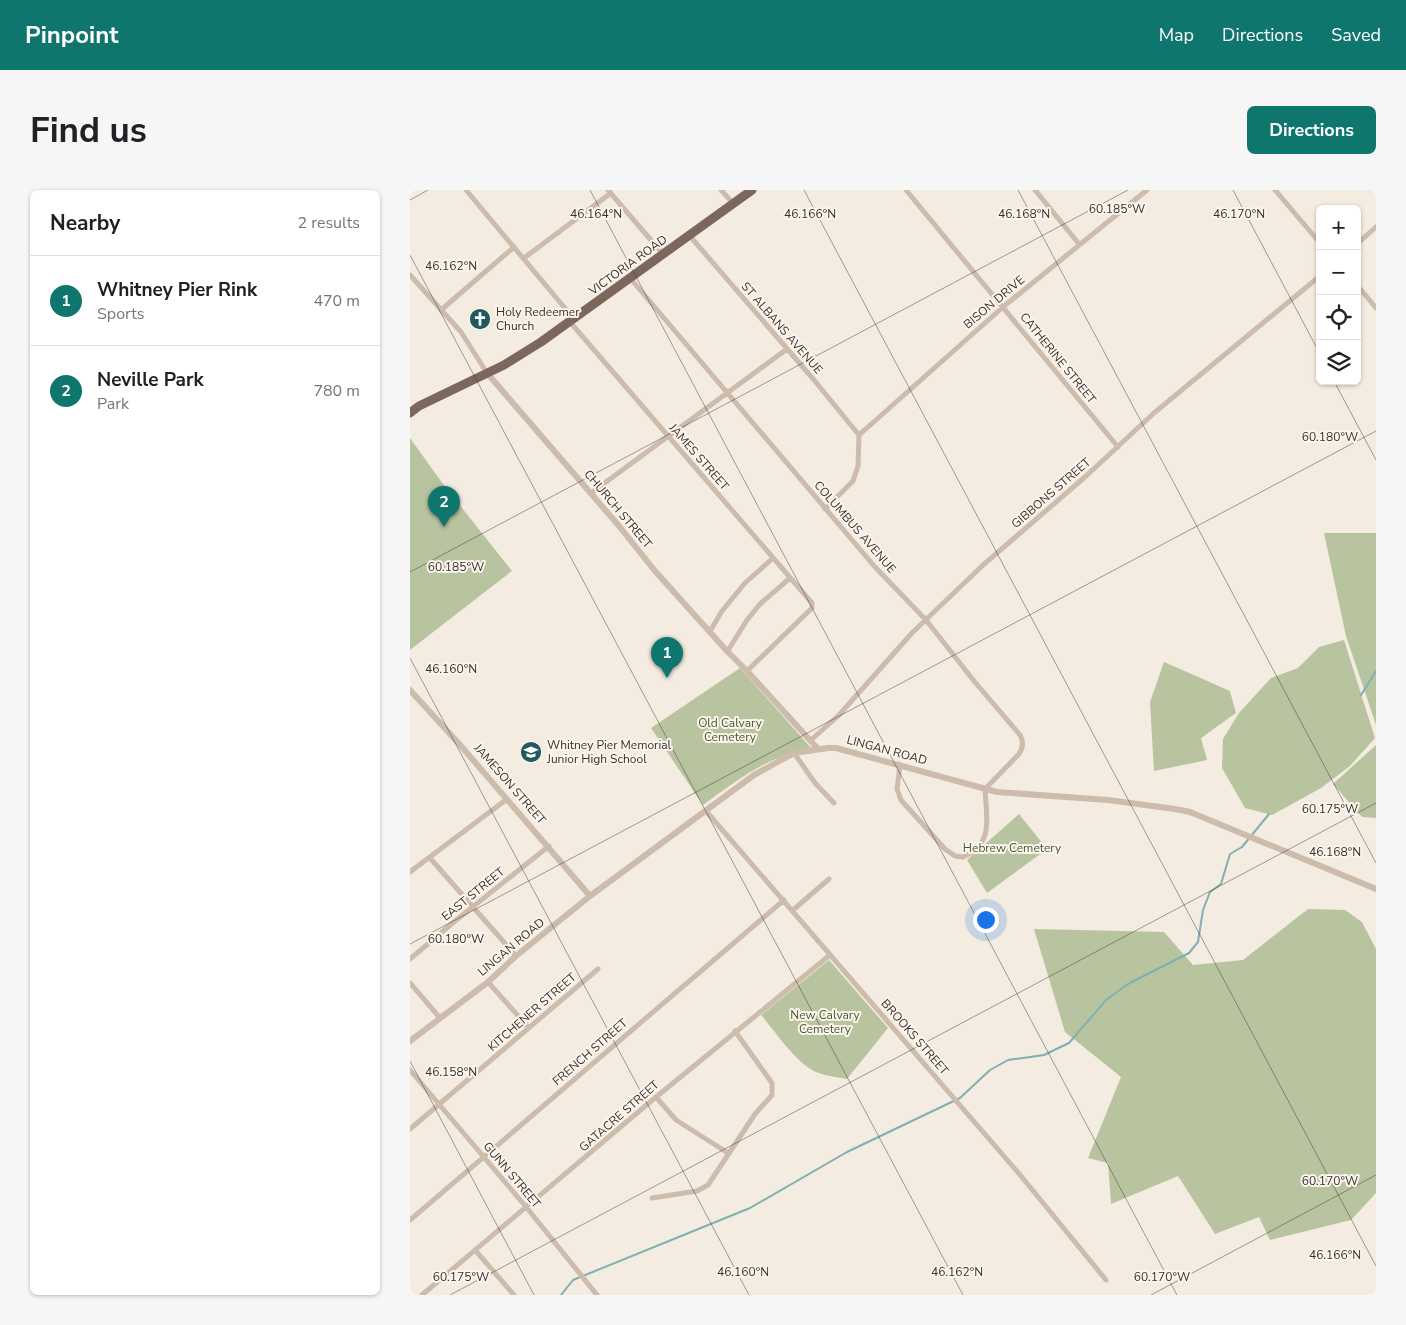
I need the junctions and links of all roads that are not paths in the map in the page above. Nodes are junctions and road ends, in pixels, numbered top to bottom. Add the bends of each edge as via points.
1 (466, 190) edge
2 (721, 190) edge
3 (752, 190) edge
4 (906, 190) edge
5 (1035, 190) edge
6 (1275, 190) edge
7 (1145, 191) edge
8 (609, 192) edge
9 (733, 203) junction
10 (1376, 227) edge
11 (689, 235) junction
12 (1316, 238) edge
13 (1361, 240) edge
14 (1078, 244) junction
15 (514, 247) junction
16 (663, 254) junction
17 (524, 258) junction
18 (410, 275) edge
19 (630, 278) junction
20 (1316, 279) edge
21 (1361, 290) edge
22 (1003, 307) junction
23 (1376, 308) edge
24 (441, 310) junction
25 (572, 320) junction
26 (787, 348) junction
27 (488, 373) junction
28 (727, 392) junction
29 (410, 412) edge
30 (859, 435) junction
31 (668, 436) junction
32 (1118, 447) junction
33 (591, 493) junction
34 (825, 509) junction
35 (773, 558) junction
36 (790, 578) junction
37 (926, 620) junction
38 (710, 631) junction
39 (727, 652) junction
40 (747, 671) junction
41 (410, 690) edge
42 (812, 740) junction
43 (818, 749) junction
44 (794, 753) junction
45 (900, 765) junction
46 (985, 788) junction
47 (507, 799) junction
48 (834, 803) dead end
49 (706, 811) junction
50 (549, 846) junction
51 (430, 858) junction
52 (410, 872) edge
53 (829, 879) dead end
54 (1376, 889) edge
55 (590, 896) junction
56 (784, 900) junction
57 (473, 907) junction
58 (793, 910) junction
59 (830, 955) junction
60 (516, 956) junction
61 (410, 959) edge
62 (598, 969) dead end
63 (410, 982) edge
64 (488, 982) junction
65 (440, 1018) junction
66 (529, 1028) junction
67 (735, 1032) junction
68 (410, 1041) edge
69 (410, 1070) edge
70 (656, 1097) junction
71 (440, 1104) junction
72 (410, 1129) edge
73 (728, 1153) junction
74 (484, 1157) junction
75 (652, 1198) dead end
76 (527, 1208) junction
77 (410, 1220) edge
78 (475, 1250) junction
79 (1106, 1280) dead end
80 (422, 1295) edge
81 (514, 1295) edge
82 (598, 1295) edge

1 - 15 street, JAMES STREET
2 - 9 street
3 - 9 main road, VICTORIA ROAD
4 - 22 street, CATHERINE STREET
5 - 14 street
6 - 12 street
7 - 14 street, BISON DRIVE
8 - 16 street
8 - 17 street
9 - 11 main road, VICTORIA ROAD
10 - 13 street
11 - 16 main road, VICTORIA ROAD
11 - 26 street, ST ALBANS AVENUE
14 - 22 street, BISON DRIVE
15 - 17 street, JAMES STREET
15 - 24 street
16 - 19 main road, VICTORIA ROAD
17 - 25 street, JAMES STREET
18 - 24 street, CHURCH STREET
19 - 25 main road, VICTORIA ROAD
19 - 28 street, COLUMBUS AVENUE
20 - 32 street, GIBBONS STREET via 1154,413
21 - 23 street
22 - 30 street, BISON DRIVE
22 - 32 street, CATHERINE STREET
24 - 27 street, CHURCH STREET via 466,338
25 - 27 main road, VICTORIA ROAD
25 - 31 street, JAMES STREET
26 - 28 street
26 - 30 street, ST ALBANS AVENUE
27 - 29 main road, VICTORIA ROAD
27 - 33 street, CHURCH STREET
28 - 31 street
28 - 34 street, COLUMBUS AVENUE
30 - 34 street via 858,466 853,481
31 - 33 street
31 - 35 street, JAMES STREET
32 - 37 street, GIBBONS STREET via 982,566
33 - 38 street, CHURCH STREET
34 - 37 street, COLUMBUS AVENUE
35 - 36 street, JAMES STREET
35 - 38 street via 745,583
36 - 39 street via 760,604
36 - 40 street, JAMES STREET via 812,606
37 - 42 street, GIBBONS STREET
37 - 46 street, COLUMBUS AVENUE via 1022,739 1019,754
38 - 39 street, CHURCH STREET
39 - 40 street, CHURCH STREET
40 - 42 street, CHURCH STREET
41 - 47 street, JAMESON STREET
42 - 43 street, CHURCH STREET
43 - 44 street, LINGAN ROAD
43 - 45 street, LINGAN ROAD via 836,748
44 - 48 street
44 - 49 street, LINGAN ROAD via 754,775
45 - 46 street, LINGAN ROAD
45 - 46 street via 899,797 940,844 956,857 972,852 985,839
46 - 54 street, LINGAN ROAD via 1190,812
47 - 50 street, JAMESON STREET
47 - 51 street
49 - 55 street, LINGAN ROAD
49 - 56 street, BROOKS STREET
50 - 55 street, JAMESON STREET
50 - 57 street, EAST STREET
51 - 52 street
51 - 57 street
53 - 58 street
55 - 60 street, LINGAN ROAD
56 - 58 street, BROOKS STREET
56 - 74 street, FRENCH STREET
57 - 60 street
57 - 61 street, EAST STREET
58 - 59 street, BROOKS STREET
59 - 67 street, GATACRE STREET
59 - 79 street, BROOKS STREET via 1018,1172
60 - 64 street, LINGAN ROAD
62 - 66 street, KITCHENER STREET
63 - 65 street
64 - 65 street, LINGAN ROAD
64 - 66 street
65 - 68 street, LINGAN ROAD
66 - 71 street, KITCHENER STREET
67 - 70 street, GATACRE STREET
67 - 73 street via 770,1080 773,1091
69 - 71 street, GUNN STREET
70 - 73 street via 676,1120
70 - 76 street, GATACRE STREET
71 - 72 street, KITCHENER STREET
71 - 74 street, GUNN STREET
73 - 75 street via 713,1179 703,1188
74 - 76 street, GUNN STREET
74 - 77 street, FRENCH STREET
76 - 78 street, GATACRE STREET
76 - 82 street, GUNN STREET
78 - 80 street, GATACRE STREET
78 - 81 street

